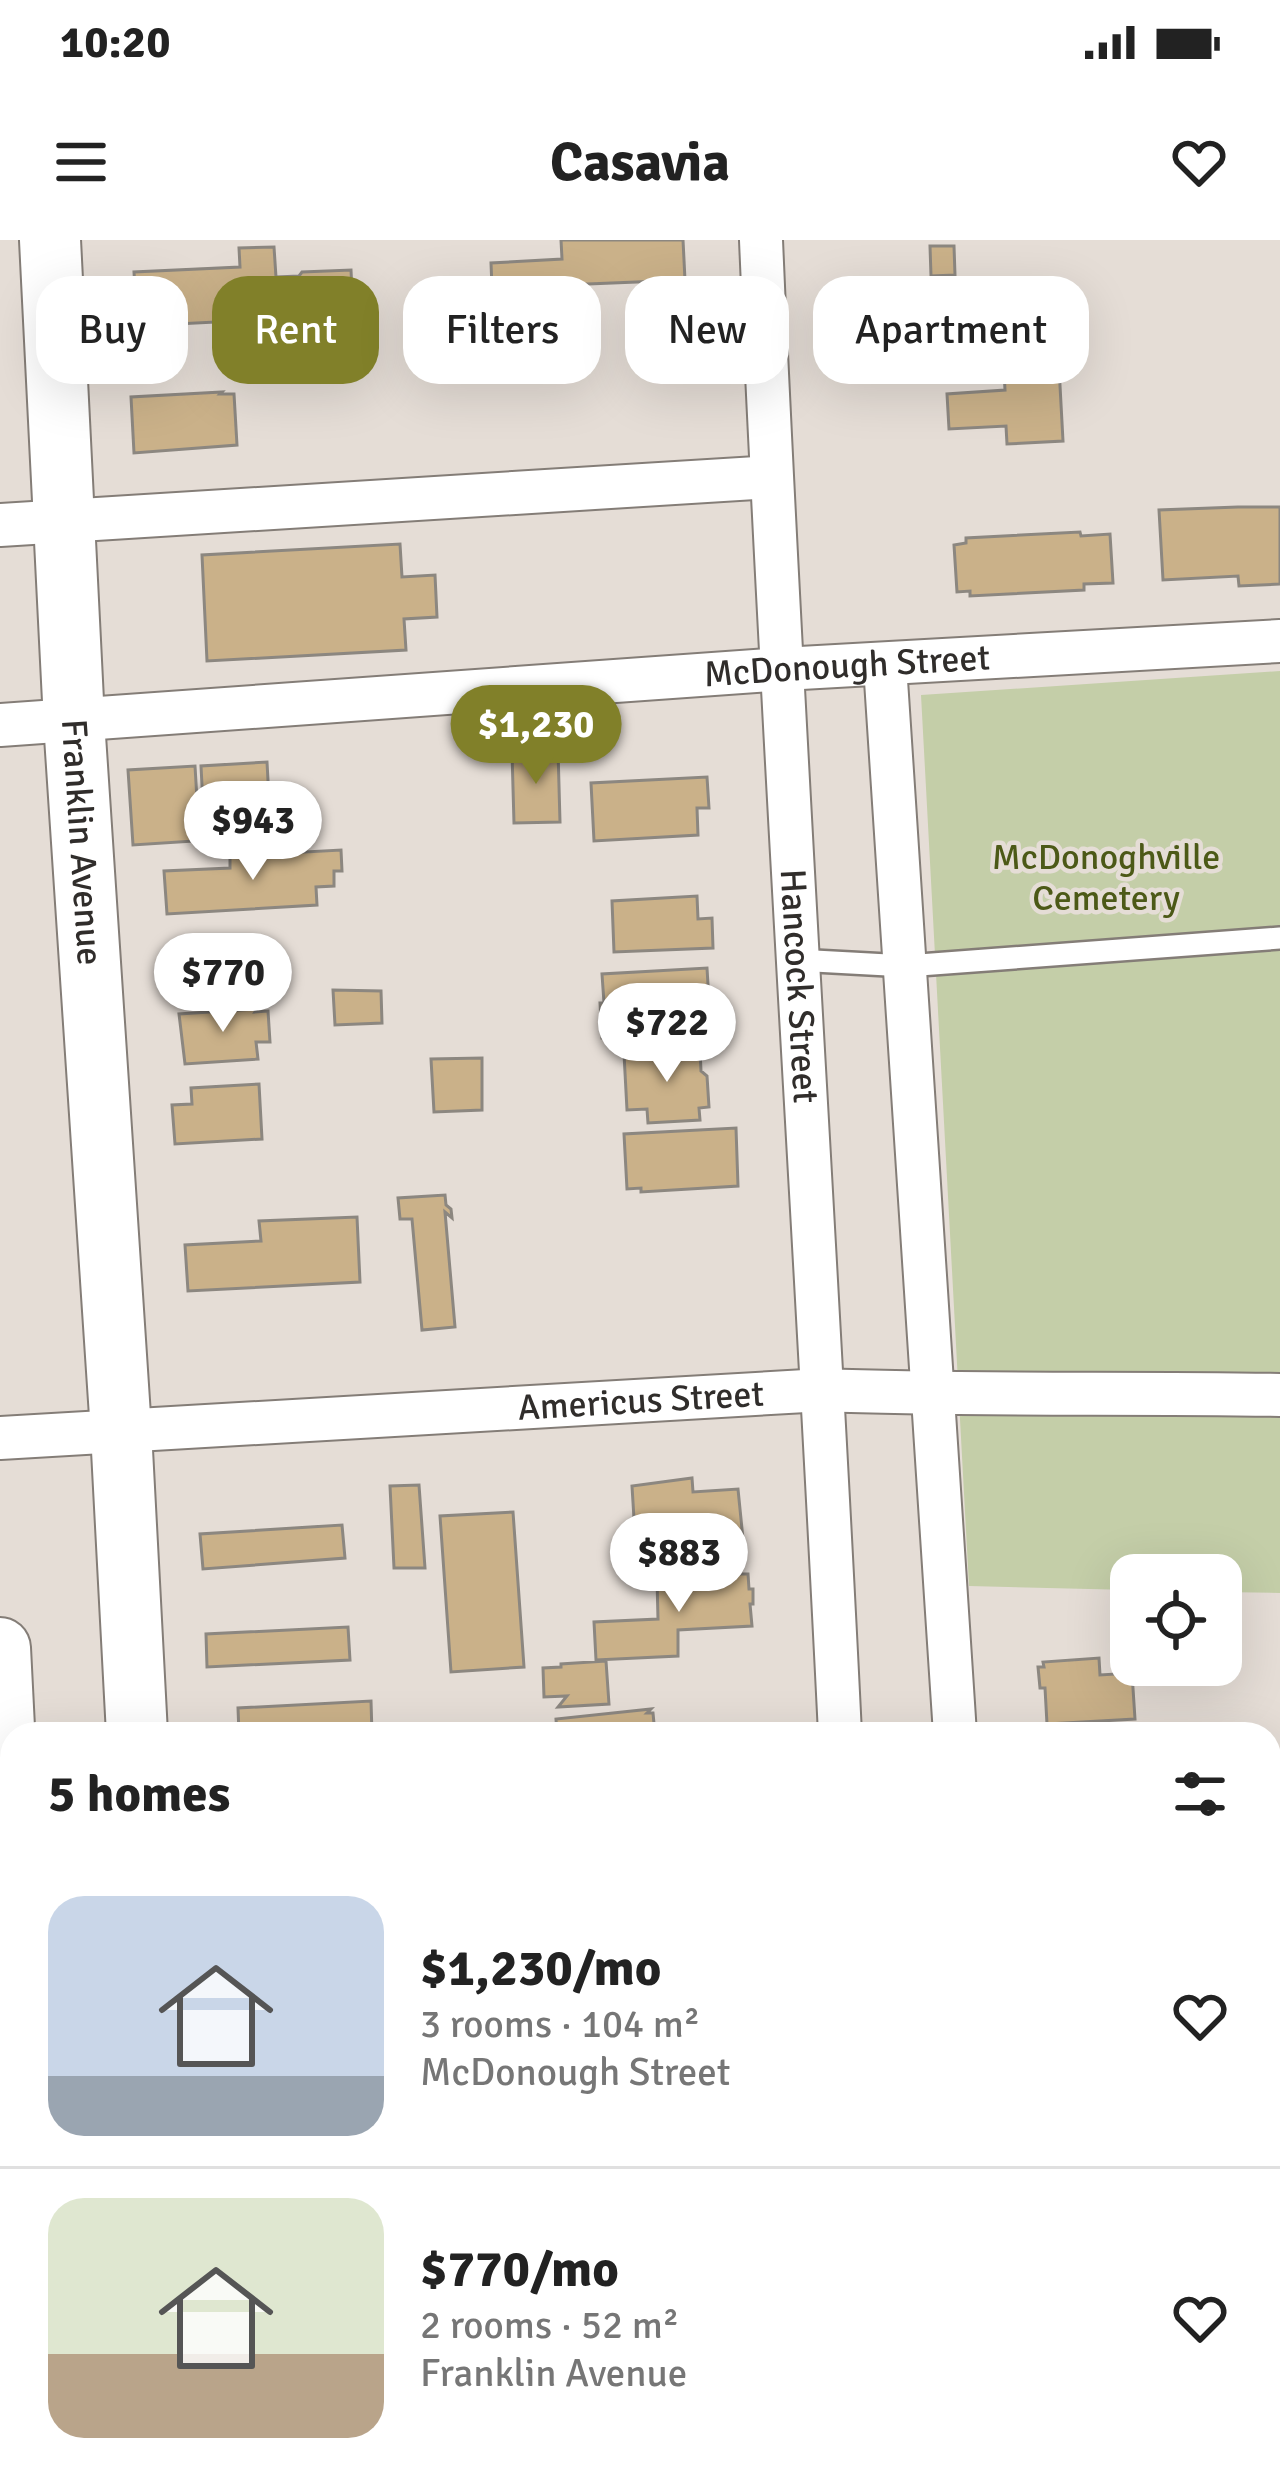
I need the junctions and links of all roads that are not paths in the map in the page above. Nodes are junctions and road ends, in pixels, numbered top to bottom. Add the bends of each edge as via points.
1 (50, 240) edge
2 (761, 240) edge
3 (771, 477) junction
4 (65, 520) junction
5 (0, 525) edge
6 (1271, 642) edge
7 (885, 664) junction
8 (783, 669) junction
9 (74, 721) junction
10 (0, 725) edge
11 (1280, 938) edge
12 (796, 960) junction
13 (906, 966) junction
14 (823, 1390) junction
15 (934, 1394) junction
16 (1280, 1395) edge
17 (122, 1431) junction
18 (0, 1438) edge
19 (0, 1648) edge
20 (4, 1722) edge
21 (135, 1722) edge
22 (839, 1722) edge
23 (954, 1722) edge

1 - 4 main road, Franklin Avenue
2 - 3 street, Hancock Street
3 - 4 street
3 - 8 street, Hancock Street
4 - 5 street
4 - 9 main road, Franklin Avenue
6 - 7 street, McDonough Street
7 - 8 street, McDonough Street
7 - 13 street
8 - 9 street, McDonough Street
8 - 12 street, Hancock Street
9 - 10 street, McDonough Street
9 - 17 main road, Franklin Avenue
11 - 13 lane
12 - 13 lane
12 - 14 street, Hancock Street
13 - 15 street
14 - 15 street, Americus Street
14 - 17 street, Americus Street
14 - 22 street, Hancock Street
15 - 16 street, Americus Street
15 - 23 street
17 - 18 street, Americus Street
17 - 21 main road, Franklin Avenue
19 - 20 main road

